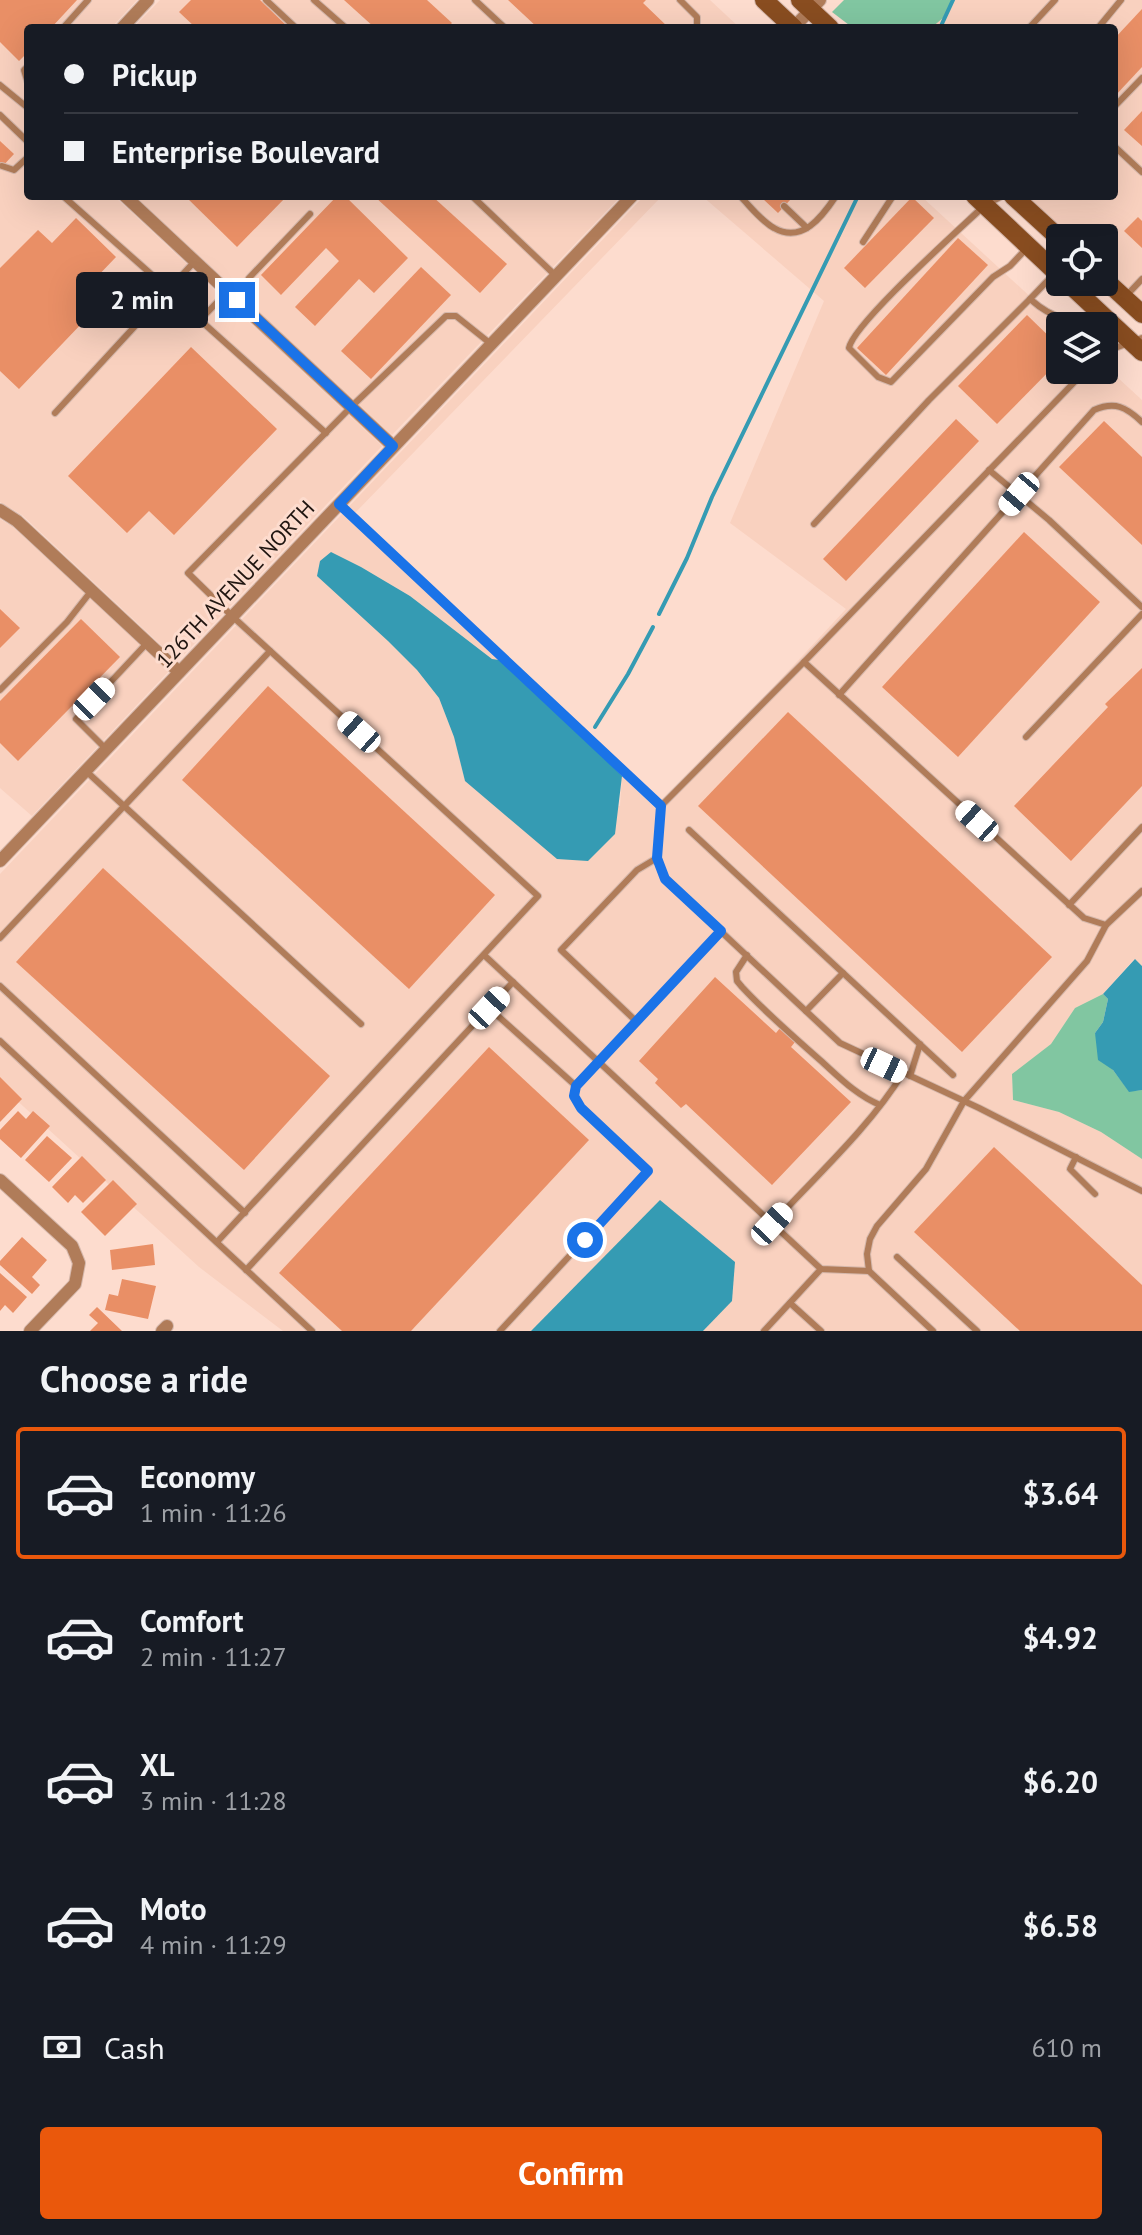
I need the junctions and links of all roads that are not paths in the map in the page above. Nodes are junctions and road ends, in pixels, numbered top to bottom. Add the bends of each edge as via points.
1 (88, 0) edge
2 (148, 0) edge
3 (266, 0) edge
4 (314, 0) edge
5 (475, 0) edge
6 (680, 0) edge
7 (764, 0) edge
8 (1055, 0) edge
9 (1121, 0) edge
10 (810, 3) edge
11 (67, 24) edge
12 (126, 24) edge
13 (292, 24) edge
14 (341, 24) edge
15 (501, 24) edge
16 (697, 24) edge
17 (789, 24) edge
18 (796, 24) edge
19 (827, 24) edge
20 (1033, 24) edge
21 (1101, 24) edge
22 (1142, 78) edge
23 (0, 85) edge
24 (1118, 103) edge
25 (24, 105) edge
26 (0, 115) edge
27 (24, 138) edge
28 (1118, 150) edge
29 (24, 163) edge
30 (2, 166) dead end
31 (1142, 172) edge
32 (68, 200) edge
33 (129, 200) edge
34 (476, 200) edge
35 (628, 200) edge
36 (744, 200) edge
37 (833, 200) edge
38 (890, 200) edge
39 (980, 200) edge
40 (1017, 200) edge
41 (784, 206) dead end
42 (310, 214) dead end
43 (1046, 226) edge
44 (807, 228) junction
45 (863, 242) dead end
46 (1028, 246) junction
47 (195, 261) junction
48 (1046, 262) edge
49 (556, 276) junction
50 (1142, 279) edge
51 (1046, 287) edge
52 (169, 290) junction
53 (1118, 291) edge
54 (232, 296) junction
55 (1082, 296) edge
56 (1030, 299) junction
57 (1136, 306) edge
58 (1099, 312) edge
59 (1046, 313) edge
60 (1118, 328) edge
61 (491, 344) junction
62 (1139, 344) edge
63 (1118, 349) edge
64 (1072, 384) edge
65 (351, 407) junction
66 (55, 413) dead end
67 (1142, 422) edge
68 (326, 433) junction
69 (393, 446) junction
70 (989, 470) junction
71 (1019, 494) junction
72 (339, 504) junction
73 (0, 510) edge
74 (814, 524) dead end
75 (92, 590) junction
76 (1142, 607) edge
77 (1142, 614) edge
78 (232, 616) junction
79 (148, 642) junction
80 (270, 651) junction
81 (804, 662) junction
82 (179, 672) junction
83 (0, 690) edge
84 (839, 695) junction
85 (1026, 737) dead end
86 (106, 749) junction
87 (85, 770) junction
88 (124, 806) junction
89 (661, 806) junction
90 (1142, 827) edge
91 (689, 830) dead end
92 (657, 858) junction
93 (0, 861) edge
94 (1142, 891) edge
95 (1069, 905) junction
96 (1106, 925) junction
97 (721, 931) junction
98 (0, 938) edge
99 (484, 955) junction
100 (747, 955) junction
101 (843, 973) junction
102 (513, 982) junction
103 (0, 986) edge
104 (489, 1008) junction
105 (806, 1011) junction
106 (637, 1022) junction
107 (361, 1024) dead end
108 (0, 1041) edge
109 (920, 1044) junction
110 (599, 1062) junction
111 (906, 1075) junction
112 (953, 1075) dead end
113 (576, 1086) junction
114 (964, 1101) junction
115 (880, 1105) junction
116 (1076, 1157) junction
117 (0, 1180) edge
118 (1142, 1191) edge
119 (1095, 1194) dead end
120 (245, 1213) junction
121 (772, 1224) junction
122 (217, 1242) junction
123 (897, 1257) dead end
124 (821, 1269) junction
125 (246, 1270) junction
126 (869, 1271) junction
127 (790, 1303) junction
128 (30, 1331) edge
129 (312, 1331) edge
130 (500, 1331) edge
131 (765, 1331) edge
132 (821, 1331) edge
133 (933, 1331) edge
134 (977, 1331) edge

1 - 11 lane
2 - 12 street
3 - 13 lane
4 - 14 lane
5 - 15 lane
6 - 16 lane via 697,17
7 - 17 main road
8 - 20 lane
9 - 21 lane
10 - 18 street
10 - 19 main road
22 - 24 lane
23 - 25 lane
26 - 27 lane
28 - 31 lane
29 - 30 lane via 14,170
32 - 52 lane
33 - 47 street
34 - 49 lane
35 - 49 street, 126TH AVENUE NORTH
36 - 44 lane via 772,227 790,233
37 - 44 lane
38 - 45 lane
39 - 46 main road
39 - 46 lane via 850,342 849,348 878,377 891,382
40 - 43 main road
41 - 44 lane
42 - 54 lane
46 - 48 main road
47 - 52 lane
47 - 54 street
49 - 61 street, 126TH AVENUE NORTH
50 - 57 lane
51 - 56 lane
52 - 66 lane
53 - 57 main road
54 - 65 street
54 - 68 lane via 200,320
55 - 58 main road
56 - 59 lane
56 - 74 lane
60 - 62 main road
61 - 65 lane via 456,316 446,316
61 - 69 street, 126TH AVENUE NORTH
62 - 63 lane
64 - 70 lane
65 - 68 lane
65 - 69 street
67 - 71 lane via 1128,409 1107,404 1094,410
68 - 78 lane via 188,573
69 - 72 street, 126TH AVENUE NORTH
70 - 71 lane
70 - 81 lane
71 - 76 lane
71 - 84 lane
72 - 78 street, 126TH AVENUE NORTH
72 - 89 lane
73 - 75 street
75 - 79 street
75 - 83 lane
77 - 85 lane
78 - 80 lane
78 - 82 street, 126TH AVENUE NORTH
79 - 82 street
79 - 86 lane via 76,719
80 - 88 lane
80 - 99 lane via 538,896
81 - 84 lane
81 - 89 lane
82 - 86 street, 126TH AVENUE NORTH
84 - 95 lane
86 - 87 street, 126TH AVENUE NORTH
87 - 88 lane
87 - 93 street, 126TH AVENUE NORTH
88 - 98 lane
88 - 107 lane
89 - 92 lane
90 - 95 lane
91 - 101 lane
92 - 97 lane via 665,879
92 - 106 lane via 637,870 561,950
94 - 96 lane
95 - 96 lane via 1084,918
96 - 114 lane via 1087,961
97 - 100 lane
97 - 106 lane
99 - 102 lane
99 - 120 lane
100 - 105 lane
100 - 115 lane via 736,972 742,987 850,1087
101 - 105 lane
101 - 109 lane
102 - 104 lane
102 - 110 lane
103 - 120 lane
104 - 113 lane
104 - 125 lane
105 - 111 lane via 840,1043
106 - 110 lane
108 - 122 lane
109 - 111 lane
109 - 112 lane
110 - 113 lane
110 - 121 lane
111 - 114 lane
111 - 115 lane
113 - 130 lane via 574,1096 581,1108 648,1171
114 - 116 lane
114 - 126 lane via 926,1169 877,1226 867,1254
115 - 121 lane
116 - 118 lane
116 - 119 lane via 1070,1169
117 - 128 street via 72,1246 79,1263 75,1284
120 - 122 lane
121 - 124 lane
122 - 125 lane
123 - 134 lane
124 - 126 lane
124 - 127 lane
125 - 129 lane
126 - 133 lane
127 - 131 lane
127 - 132 lane

